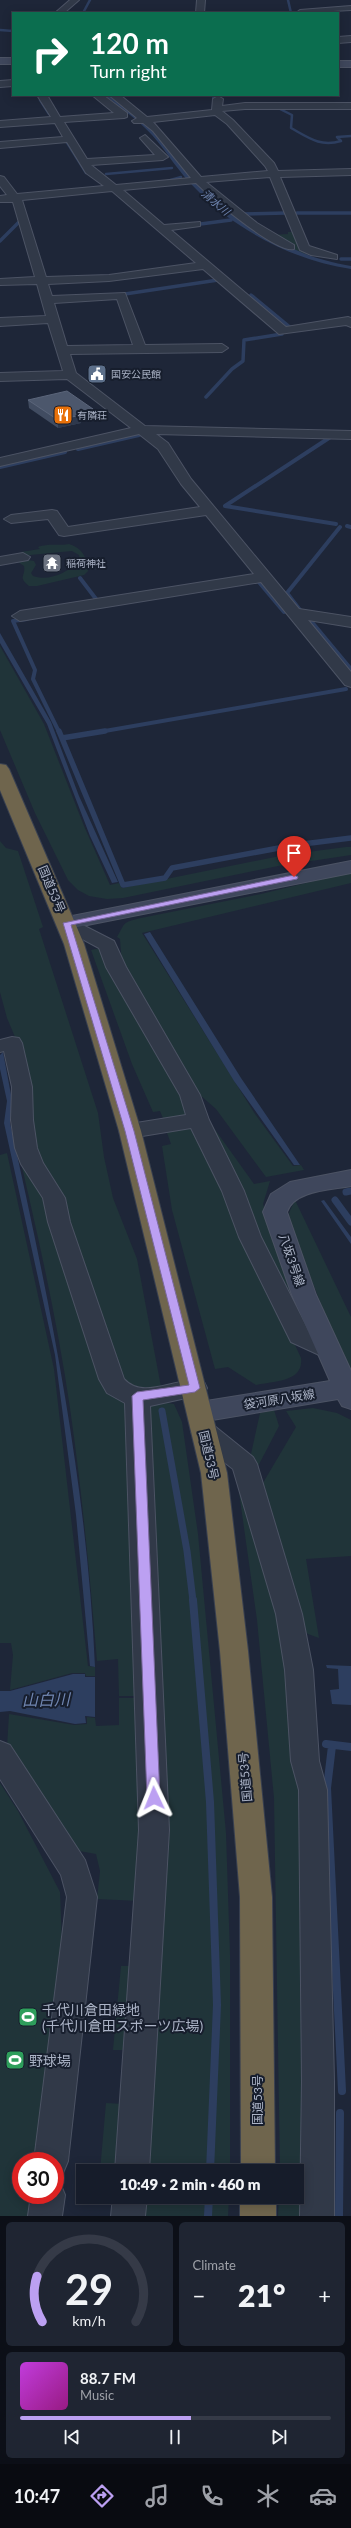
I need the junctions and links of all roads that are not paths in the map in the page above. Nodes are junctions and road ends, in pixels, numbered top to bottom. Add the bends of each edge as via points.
1 (75, 0) edge
2 (201, 0) edge
3 (351, 8) edge
4 (59, 12) edge
5 (200, 12) edge
6 (310, 12) edge
7 (351, 39) edge
8 (339, 40) edge
9 (0, 61) edge
10 (12, 62) edge
11 (339, 64) edge
12 (351, 64) edge
13 (12, 83) edge
14 (0, 84) edge
15 (43, 96) edge
16 (98, 96) edge
17 (115, 96) edge
18 (218, 96) edge
19 (351, 106) edge
20 (114, 108) junction
21 (218, 110) junction
22 (57, 116) junction
23 (126, 118) junction
24 (145, 120) junction
25 (0, 124) edge
26 (71, 139) junction
27 (0, 145) edge
28 (85, 162) junction
29 (351, 172) edge
30 (274, 174) junction
31 (0, 179) edge
32 (198, 180) junction
33 (114, 188) junction
34 (14, 198) junction
35 (0, 199) edge
36 (196, 224) dead end
37 (162, 228) junction
38 (290, 247) dead end
39 (346, 257) dead end
40 (206, 265) junction
41 (0, 282) edge
42 (44, 282) junction
43 (49, 300) junction
44 (54, 319) junction
45 (0, 322) edge
46 (350, 322) edge
47 (140, 349) junction
48 (221, 349) dead end
49 (64, 350) junction
50 (70, 375) junction
51 (0, 377) edge
52 (141, 430) junction
53 (351, 435) edge
54 (0, 462) edge
55 (211, 510) junction
56 (11, 519) dead end
57 (23, 558) dead end
58 (0, 561) edge
59 (263, 577) junction
60 (294, 613) junction
61 (20, 616) dead end
62 (351, 622) edge
63 (351, 682) edge
64 (0, 769) edge
65 (351, 867) edge
66 (67, 923) junction
67 (0, 1046) edge
68 (198, 1120) junction
69 (130, 1131) junction
70 (351, 1178) edge
71 (328, 1350) junction
72 (348, 1394) edge
73 (137, 1396) junction
74 (199, 1410) junction
75 (0, 1754) edge
76 (52, 2152) edge
77 (132, 2164) edge
78 (258, 2164) edge
79 (47, 2204) edge
80 (129, 2204) edge
81 (258, 2204) edge
82 (45, 2216) edge
83 (128, 2216) edge
84 (258, 2216) edge
85 (317, 2216) edge

1 - 4 street
2 - 5 street
3 - 6 street
7 - 8 street
9 - 10 main road
11 - 12 main road
13 - 14 street
15 - 22 street
16 - 20 street
17 - 24 street
18 - 21 street
19 - 21 street via 250,106
20 - 22 street
20 - 23 street
21 - 24 street
21 - 30 street via 263,157
22 - 23 street
22 - 25 street
22 - 26 street
23 - 24 street
23 - 28 street via 164,157
24 - 32 street via 156,129
26 - 27 street
26 - 28 street
28 - 33 street via 90,171
29 - 30 street
30 - 32 street
30 - 39 street via 304,248 333,257
31 - 34 street
32 - 33 street
32 - 38 street via 237,214
33 - 34 street
33 - 37 street
34 - 35 street
34 - 42 street via 18,202
36 - 37 street
37 - 40 street
40 - 42 street via 109,278
40 - 46 street via 283,331
41 - 42 street
42 - 43 street
43 - 44 street
43 - 47 street via 121,295
44 - 45 street
44 - 49 street
47 - 48 street
47 - 49 street
49 - 50 street
50 - 51 street
50 - 52 street
52 - 53 street
52 - 54 street
52 - 55 street via 163,446 186,481
55 - 56 street via 64,532 52,514
55 - 59 street
57 - 58 street
59 - 60 street
59 - 61 street
60 - 62 street
60 - 63 street
64 - 66 highway, 国道53号
65 - 66 main road
66 - 68 street via 107,945 116,967 190,1096
66 - 69 highway, 国道53号
67 - 73 street via 12,1043 22,1087 22,1120 26,1148 34,1168 54,1198 59,1222 106,1364 116,1386 124,1393
68 - 69 street
68 - 71 street via 233,1191 250,1237 299,1336
69 - 74 highway, 国道53号
70 - 71 main road, 八坂3号線 via 298,1188 279,1200 275,1212 304,1295
71 - 72 main road, 八坂3号線
72 - 74 main road, 袋河原八坂線
73 - 74 street
73 - 77 street via 154,1830
74 - 78 highway, 国道53号 via 214,1473 234,1651 256,1897
74 - 85 street via 244,1464 289,1614 299,1670 305,1761 313,1790 318,2081
75 - 76 street via 74,1870 82,1897
79 - 82 street
80 - 83 street
81 - 84 highway

